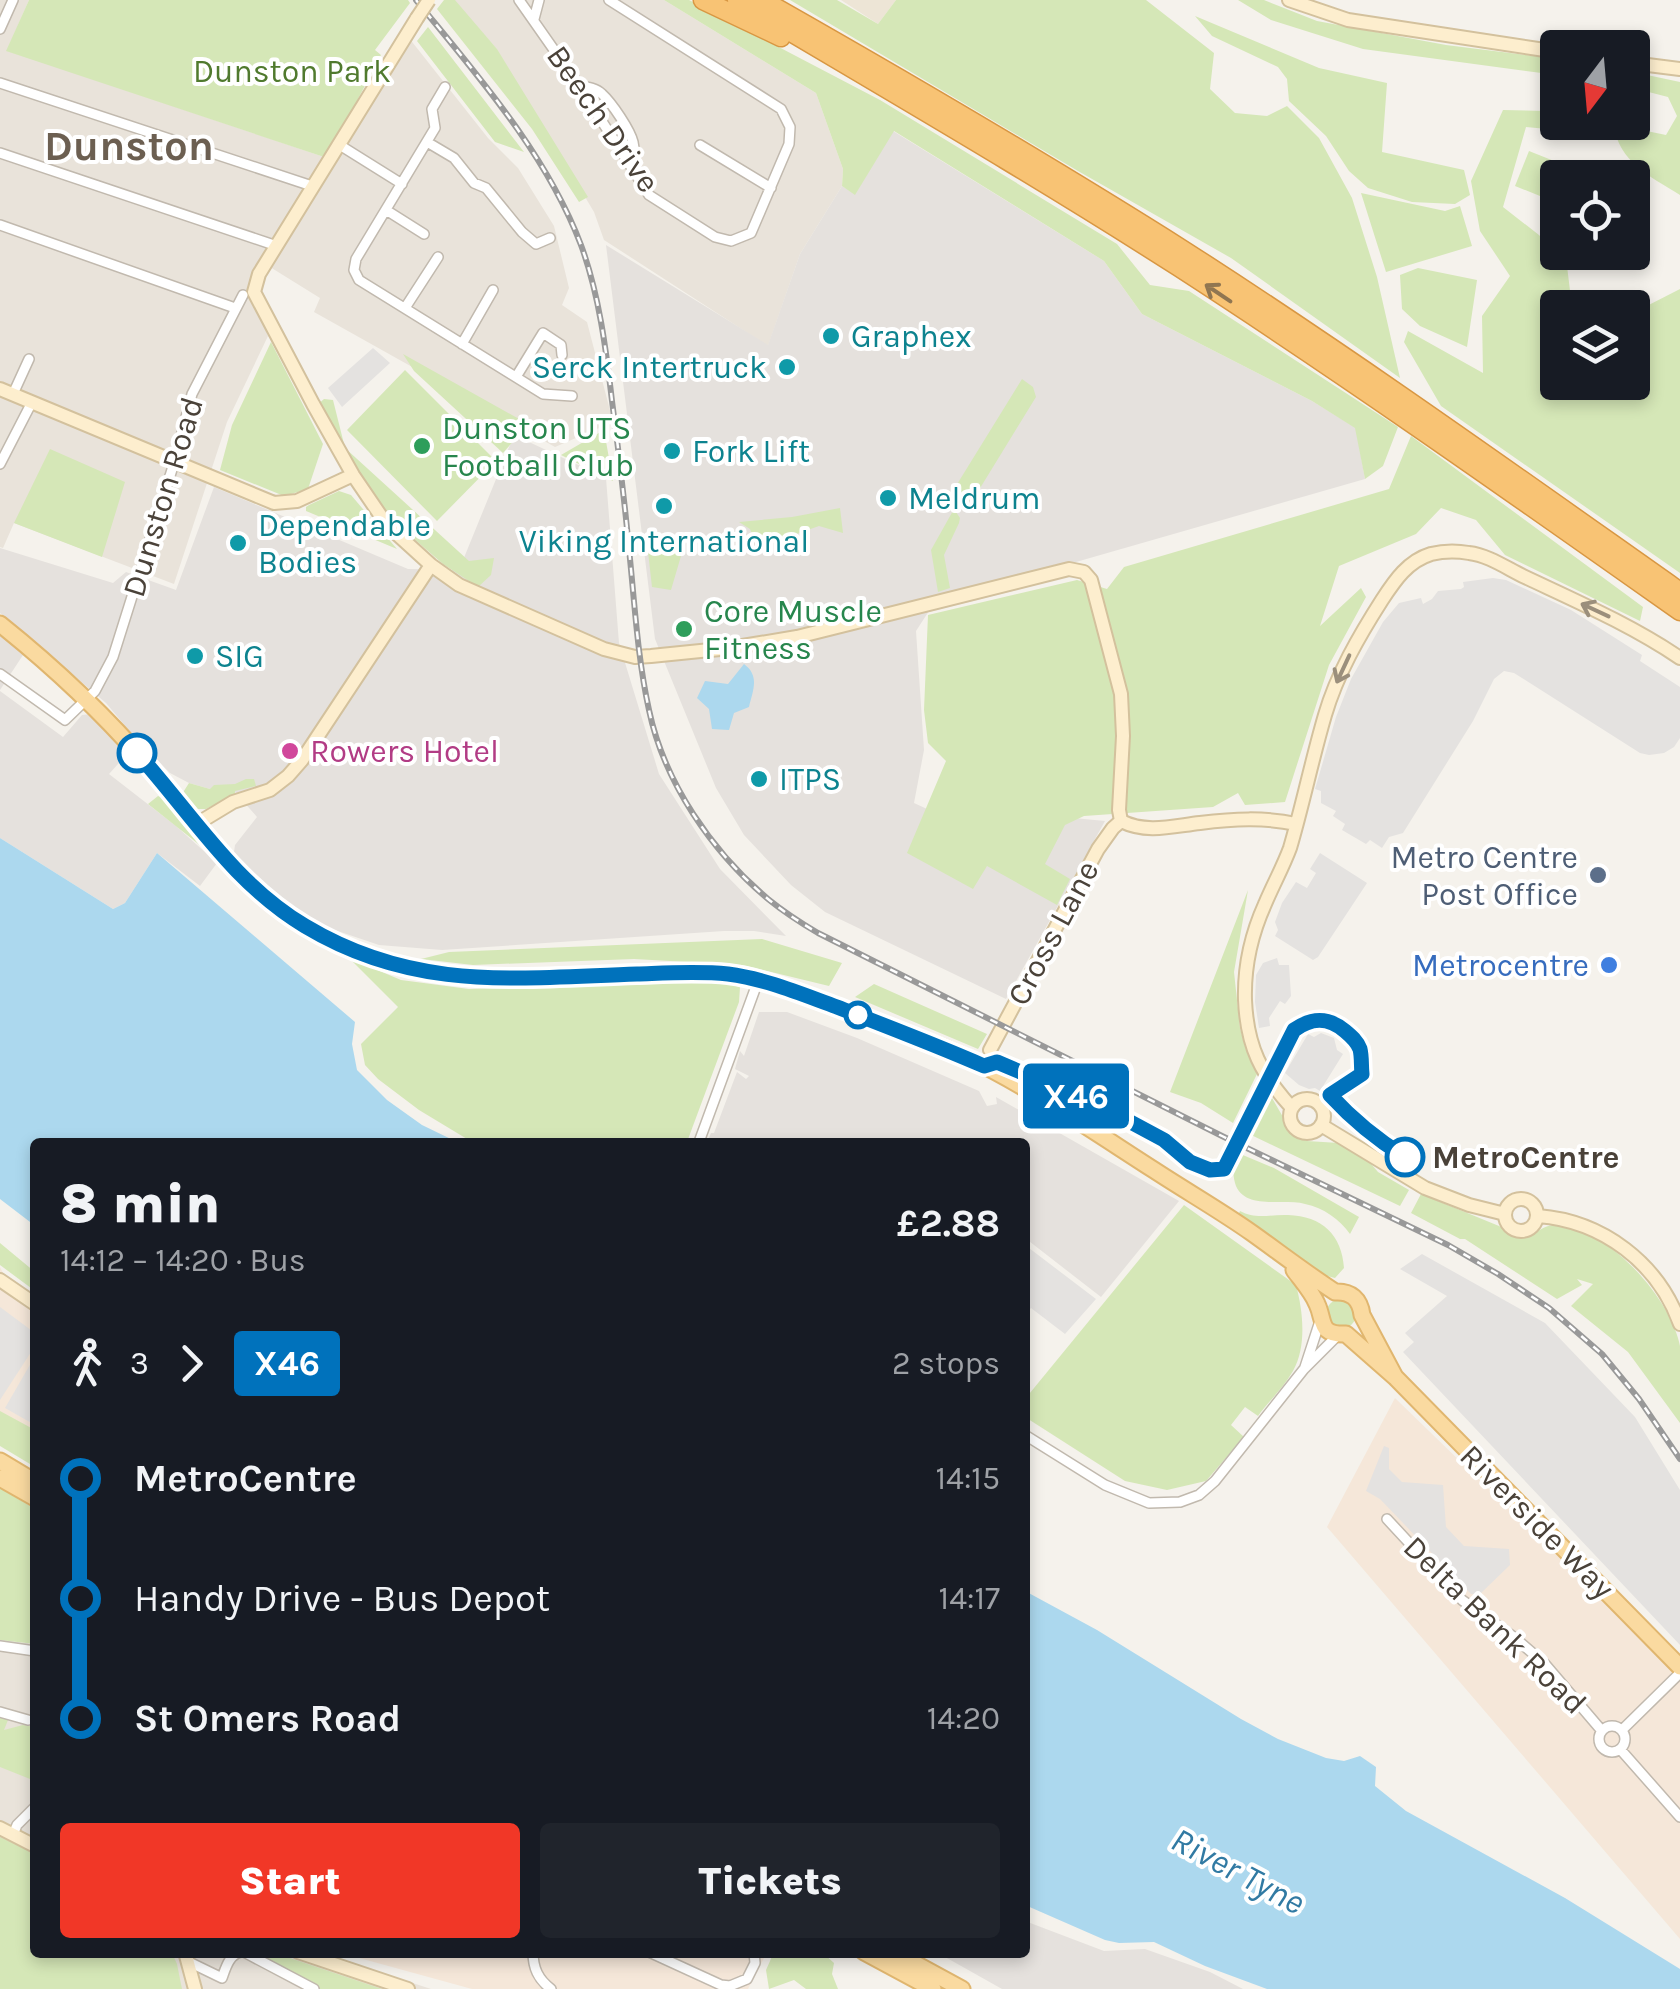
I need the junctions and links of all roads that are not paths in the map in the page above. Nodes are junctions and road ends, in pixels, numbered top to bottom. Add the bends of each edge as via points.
1 (14, 0) edge
2 (429, 0) edge
3 (519, 0) edge
4 (539, 0) edge
5 (609, 0) edge
6 (704, 0) edge
7 (737, 0) edge
8 (762, 0) edge
9 (778, 0) edge
10 (1289, 0) edge
11 (534, 19) junction
12 (0, 29) edge
13 (1540, 49) edge
14 (1650, 65) edge
15 (864, 66) junction
16 (1680, 69) edge
17 (0, 83) edge
18 (445, 86) dead end
19 (580, 87) junction
20 (427, 142) junction
21 (338, 144) junction
22 (700, 145) dead end
23 (0, 153) edge
24 (632, 167) junction
25 (402, 184) junction
26 (312, 186) junction
27 (771, 188) junction
28 (386, 210) junction
29 (0, 225) edge
30 (424, 234) dead end
31 (550, 238) dead end
32 (276, 246) junction
33 (438, 257) dead end
34 (493, 290) dead end
35 (242, 295) dead end
36 (234, 308) junction
37 (405, 308) junction
38 (462, 344) junction
39 (562, 355) dead end
40 (29, 359) dead end
41 (516, 377) junction
42 (6, 392) edge
43 (572, 396) dead end
44 (32, 402) junction
45 (175, 460) junction
46 (0, 464) edge
47 (353, 475) junction
48 (431, 565) junction
49 (1680, 592) edge
50 (1680, 611) edge
51 (0, 624) edge
52 (1680, 658) edge
53 (0, 674) edge
54 (87, 700) junction
55 (1121, 821) junction
56 (1296, 824) junction
57 (195, 825) junction
58 (759, 980) junction
59 (990, 1050) dead end
60 (1292, 1108) junction
61 (1321, 1124) junction
62 (700, 1138) edge
63 (1505, 1214) junction
64 (1538, 1216) junction
65 (1289, 1262) junction
66 (0, 1280) edge
67 (1335, 1292) junction
68 (30, 1301) edge
69 (1320, 1314) junction
70 (1362, 1314) junction
71 (1680, 1324) edge
72 (1342, 1334) junction
73 (1304, 1369) junction
74 (1394, 1377) junction
75 (1030, 1438) edge
76 (0, 1461) edge
77 (0, 1478) edge
78 (30, 1479) edge
79 (30, 1495) edge
80 (1386, 1519) dead end
81 (0, 1646) edge
82 (30, 1650) edge
83 (1680, 1670) edge
84 (0, 1712) edge
85 (28, 1720) dead end
86 (1622, 1730) junction
87 (1602, 1731) junction
88 (1620, 1749) junction
89 (30, 1812) edge
90 (1680, 1816) edge
91 (6, 1831) edge
92 (30, 1843) edge
93 (187, 1958) edge
94 (189, 1958) edge
95 (231, 1958) edge
96 (255, 1958) edge
97 (316, 1958) edge
98 (534, 1958) edge
99 (662, 1958) edge
100 (754, 1958) edge
101 (875, 1958) edge
102 (905, 1958) edge
103 (551, 1988) edge
104 (195, 1989) edge
105 (314, 1989) edge
106 (408, 1989) edge
107 (933, 1989) edge
108 (962, 1989) edge

1 - 12 street
2 - 21 street, bridge
3 - 11 street, Beech Drive
4 - 11 street, Beech Drive
5 - 27 street, Beech Drive via 782,109 789,144
6 - 15 highway
7 - 15 highway
8 - 15 highway
9 - 15 highway
10 - 13 street via 1348,20
11 - 19 street, Beech Drive
14 - 16 street
15 - 49 highway via 1186,252
50 -> 15 highway via 1387,406
17 - 26 street
18 - 20 street via 432,109 435,128
19 - 24 street, Beech Drive
19 - 24 street via 601,92 618,116 633,140
20 - 25 street
20 - 31 street via 454,158 536,244
21 - 25 street
21 - 26 street
22 - 27 street
23 - 32 street
24 - 27 street, Beech Drive via 648,195 731,241 751,233
25 - 28 street
26 - 32 street
28 - 30 street
28 - 37 street via 354,270 359,280
29 - 36 street
32 - 47 street via 254,292
33 - 37 street
34 - 38 street
35 - 36 street, Dunston Road
36 - 45 street, Dunston Road via 192,394
37 - 38 street
38 - 41 street
39 - 41 street via 561,345 543,333
40 - 42 street
41 - 43 street via 543,394
42 - 44 street
44 - 45 street
44 - 46 street
45 - 47 street via 274,502 292,503
45 - 54 street, Dunston Road via 119,643
47 - 48 street via 386,525
48 - 55 street via 526,615 635,657 797,637 1069,569 1084,572 1092,580 1121,694
48 - 57 street via 288,776
51 - 54 main road
52 -> 56 street via 1617,620 1477,554 1414,561 1345,664
53 - 54 street via 65,720
54 - 57 main road
55 - 56 street via 1140,829 1242,819
55 - 59 street, Cross Lane via 1098,850
56 - 60 street via 1246,956 1245,1001 1252,1050
57 - 58 main road via 281,910 384,962 474,978 686,973
58 - 62 street
58 - 65 main road via 994,1071
60 - 61 street via 1291,1121 1302,1132
60 - 61 street via 1303,1099 1316,1101
61 - 63 street via 1426,1188
63 - 64 street via 1521,1199 1534,1204
63 - 64 street via 1512,1228 1524,1232
64 - 71 street via 1594,1229 1625,1248 1652,1274
65 - 67 main road
65 - 69 main road
66 - 68 street
67 - 69 main road
67 - 70 main road via 1356,1298
69 - 72 main road via 1330,1332
69 - 73 street
70 - 72 main road
70 - 74 main road
72 - 73 street
72 - 74 main road
73 - 75 street via 1215,1481 1180,1502 1150,1503 1105,1485
74 - 83 main road, Riverside Way
76 - 78 main road
77 - 79 main road
80 - 87 street, Delta Bank Road via 1462,1600 1544,1663
81 - 82 street
83 - 86 street, Delta Bank Road
84 - 85 street
86 - 87 street, Delta Bank Road
86 - 88 street, Delta Bank Road
87 - 88 street, Delta Bank Road via 1602,1747
88 - 90 street
89 - 91 street
91 - 92 street
93 - 104 street
94 - 95 street via 222,1978
96 - 105 street
97 - 106 street
98 - 103 street via 538,1976
99 - 100 street via 730,1986 747,1979
101 - 107 main road
102 - 108 main road

